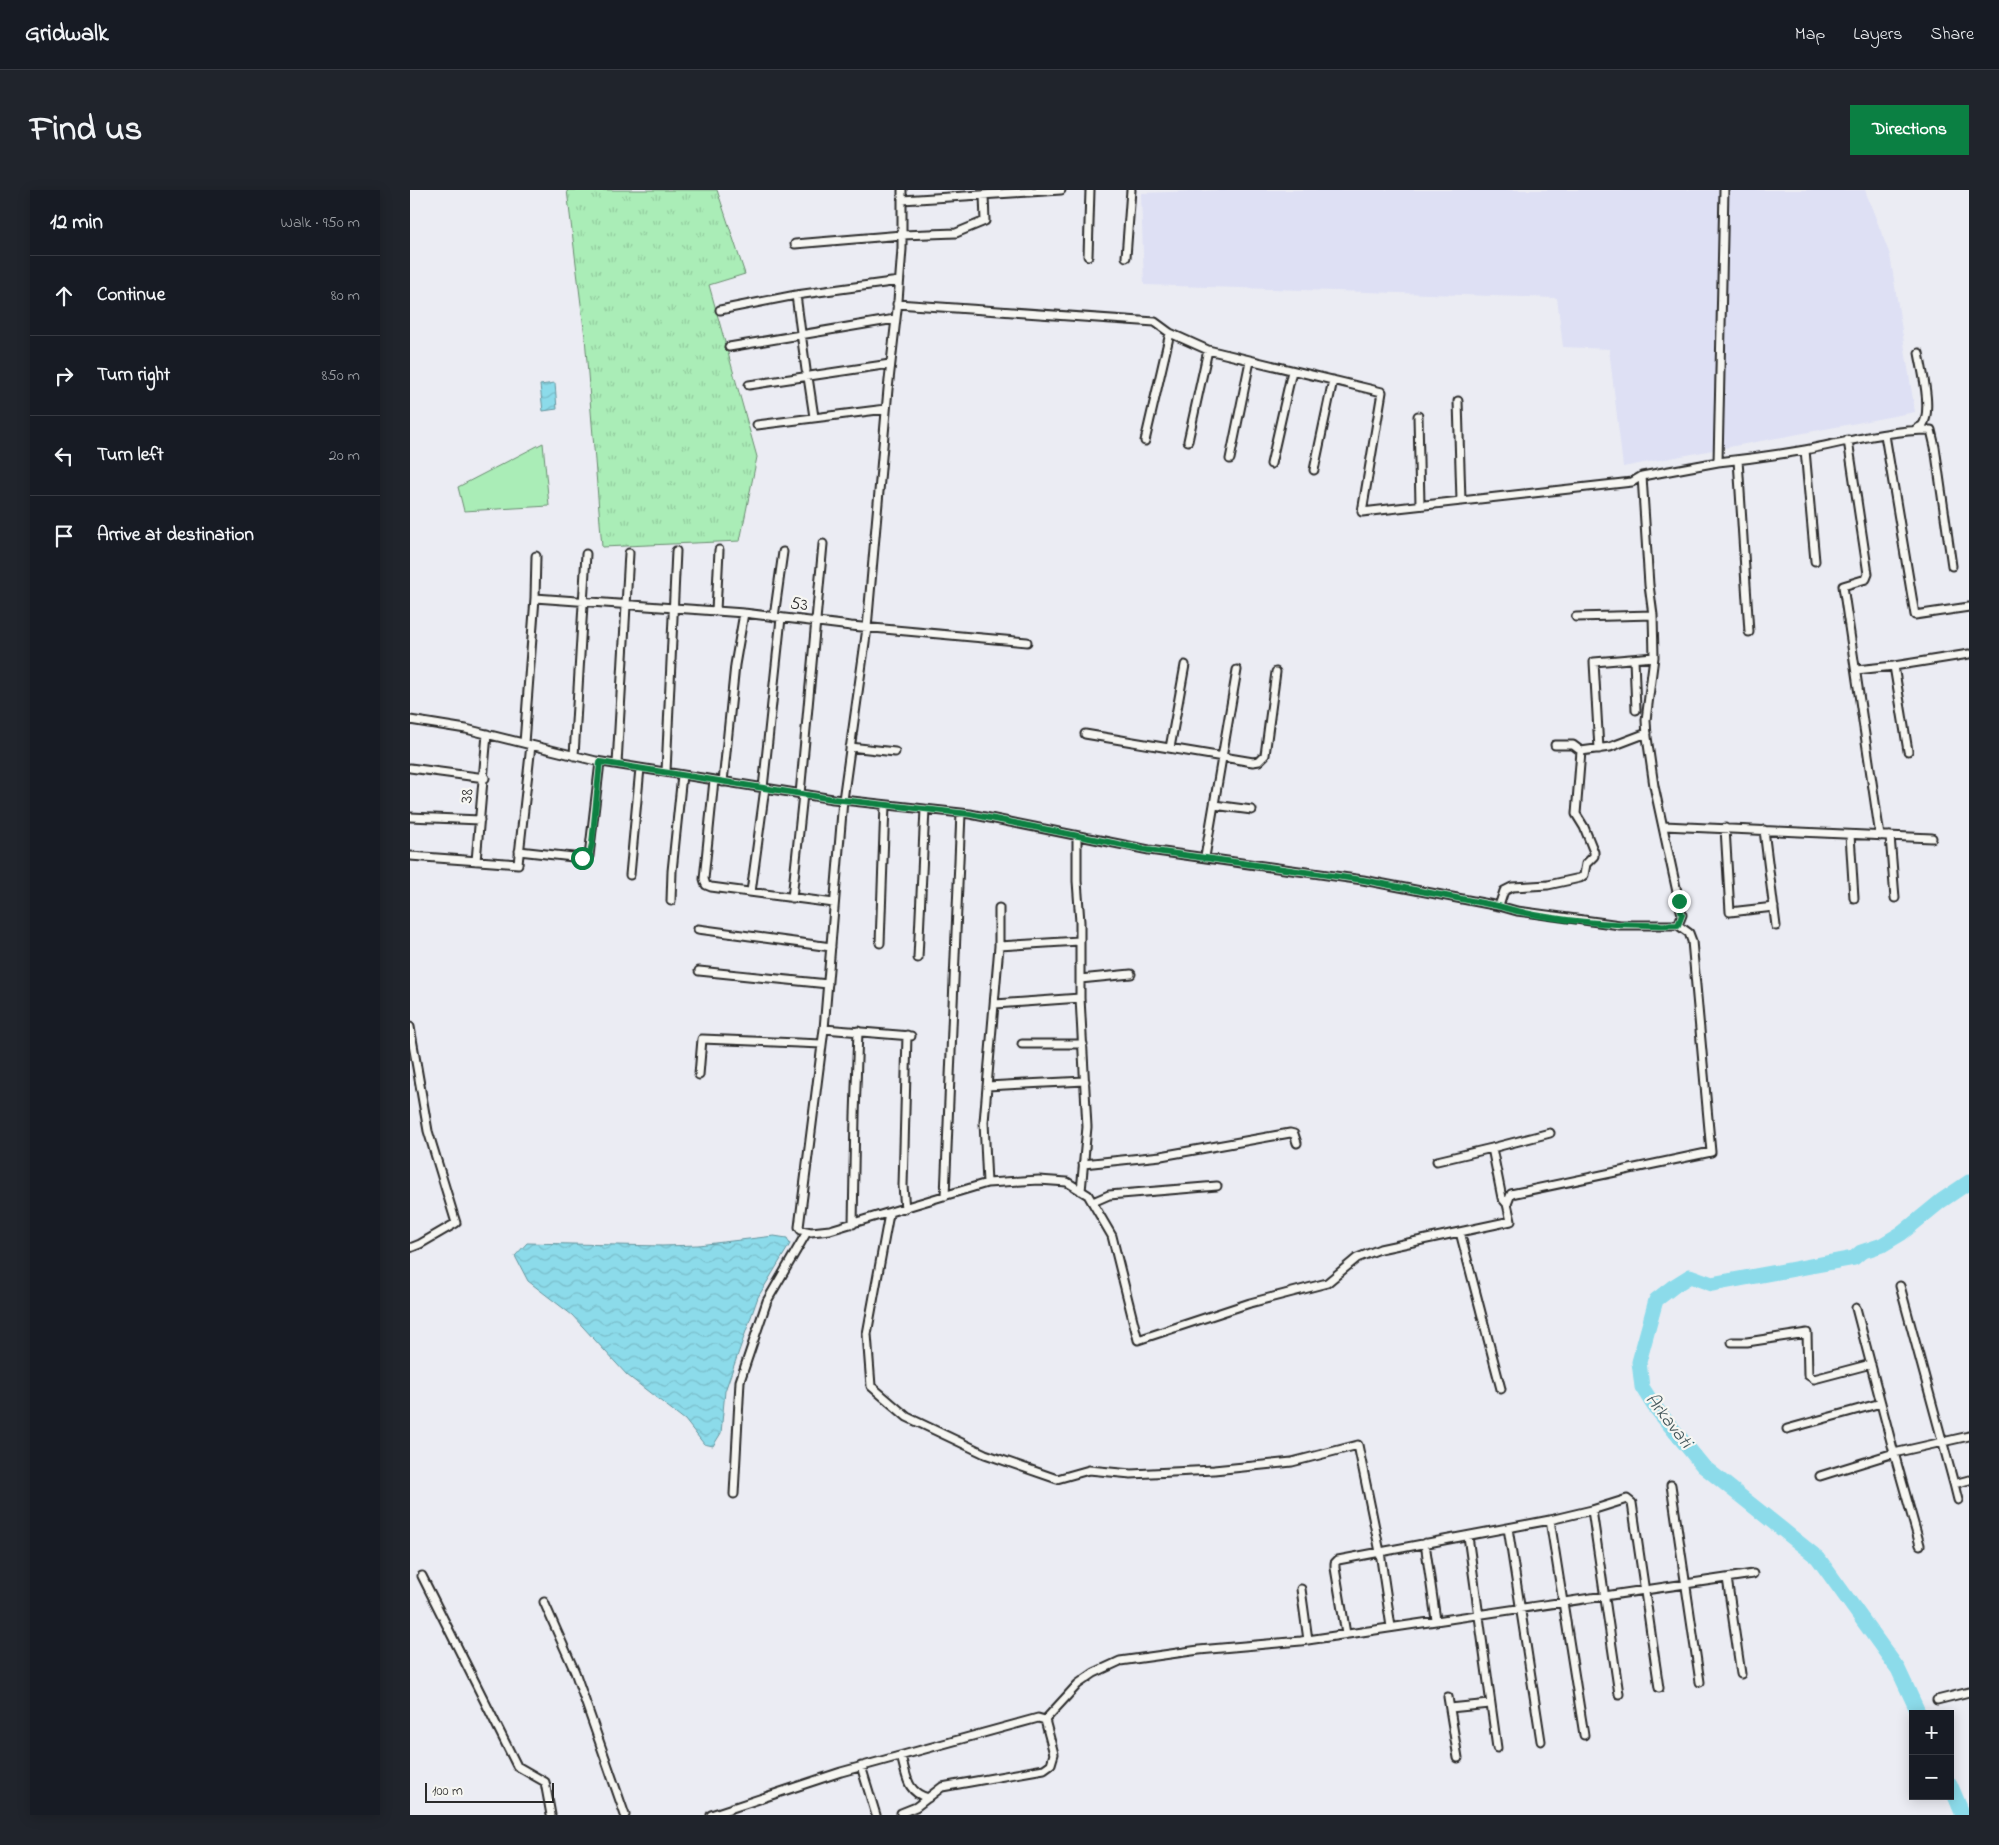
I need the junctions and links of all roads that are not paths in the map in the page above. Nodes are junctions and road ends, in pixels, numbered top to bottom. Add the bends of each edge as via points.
1 (902, 190) edge
2 (1061, 190) edge
3 (1090, 190) edge
4 (1131, 190) edge
5 (1724, 190) edge
6 (984, 195) junction
7 (902, 200) junction
8 (902, 235) junction
9 (795, 244) dead end
10 (1088, 256) dead end
11 (1126, 257) dead end
12 (900, 281) junction
13 (796, 295) junction
14 (897, 304) junction
15 (720, 310) dead end
16 (895, 319) junction
17 (1170, 333) junction
18 (800, 335) junction
19 (729, 347) dead end
20 (1208, 350) junction
21 (1919, 353) dead end
22 (1250, 361) junction
23 (890, 364) junction
24 (1292, 371) junction
25 (807, 374) junction
26 (1333, 380) junction
27 (749, 385) dead end
28 (1458, 401) dead end
29 (886, 409) junction
30 (1418, 416) dead end
31 (814, 417) junction
32 (757, 425) dead end
33 (1915, 430) junction
34 (1885, 435) junction
35 (1848, 440) junction
36 (1145, 441) dead end
37 (1188, 441) dead end
38 (1805, 450) junction
39 (1230, 459) dead end
40 (1738, 460) junction
41 (1718, 462) junction
42 (1271, 464) dead end
43 (1314, 470) dead end
44 (1642, 476) junction
45 (1461, 501) junction
46 (1420, 505) junction
47 (823, 544) dead end
48 (720, 550) dead end
49 (676, 551) dead end
50 (783, 552) dead end
51 (629, 553) dead end
52 (586, 554) dead end
53 (536, 556) dead end
54 (1815, 561) dead end
55 (1952, 566) dead end
56 (535, 598) junction
57 (583, 602) junction
58 (627, 605) junction
59 (1969, 607) edge
60 (672, 608) junction
61 (716, 611) junction
62 (744, 613) junction
63 (1653, 615) junction
64 (1576, 617) dead end
65 (777, 618) junction
66 (816, 622) junction
67 (867, 628) junction
68 (1749, 632) dead end
69 (1027, 642) dead end
70 (1969, 654) edge
71 (1654, 657) junction
72 (1634, 659) junction
73 (1185, 665) dead end
74 (1894, 666) junction
75 (1237, 670) dead end
76 (1856, 670) junction
77 (1276, 672) dead end
78 (1636, 710) dead end
79 (410, 720) edge
80 (1647, 733) junction
81 (487, 734) junction
82 (1085, 734) dead end
83 (527, 744) junction
84 (1555, 745) dead end
85 (850, 748) junction
86 (1170, 748) junction
87 (1599, 748) junction
88 (1908, 751) dead end
89 (895, 752) dead end
90 (1581, 752) junction
91 (574, 756) junction
92 (1222, 757) junction
93 (600, 762) junction
94 (617, 764) junction
95 (410, 768) edge
96 (640, 768) junction
97 (666, 772) junction
98 (682, 775) junction
99 (484, 778) junction
100 (714, 780) junction
101 (723, 782) junction
102 (764, 788) junction
103 (802, 794) junction
104 (843, 800) junction
105 (885, 804) junction
106 (1214, 805) junction
107 (925, 809) junction
108 (1252, 810) dead end
109 (961, 813) junction
110 (410, 817) edge
111 (480, 820) junction
112 (1664, 826) junction
113 (1724, 828) junction
114 (1764, 830) junction
115 (1850, 834) junction
116 (1076, 836) junction
117 (1880, 836) junction
118 (1890, 836) junction
119 (1932, 838) dead end
120 (519, 851) junction
121 (410, 856) edge
122 (1205, 857) junction
123 (476, 861) junction
124 (630, 875) dead end
125 (751, 892) junction
126 (792, 898) junction
127 (1854, 898) dead end
128 (1895, 898) dead end
129 (671, 901) dead end
130 (834, 903) junction
131 (1498, 906) junction
132 (1774, 907) junction
133 (999, 908) dead end
134 (1678, 925) junction
135 (1776, 926) dead end
136 (698, 929) dead end
137 (1079, 941) junction
138 (880, 943) dead end
139 (999, 946) junction
140 (831, 947) junction
141 (918, 958) dead end
142 (699, 971) dead end
143 (1131, 974) dead end
144 (1080, 980) junction
145 (828, 984) junction
146 (1080, 998) junction
147 (994, 1004) junction
148 (410, 1027) edge
149 (824, 1028) junction
150 (858, 1031) junction
151 (822, 1044) junction
152 (1022, 1044) dead end
153 (1083, 1044) junction
154 (699, 1075) dead end
155 (1086, 1081) junction
156 (987, 1086) junction
157 (1550, 1132) dead end
158 (1297, 1143) dead end
159 (1492, 1148) junction
160 (1437, 1161) dead end
161 (1084, 1164) junction
162 (987, 1183) junction
163 (1217, 1186) dead end
164 (1081, 1191) junction
165 (945, 1196) junction
166 (1093, 1202) junction
167 (1507, 1204) junction
168 (905, 1209) junction
169 (889, 1214) junction
170 (853, 1224) junction
171 (807, 1232) junction
172 (1460, 1232) junction
173 (410, 1248) edge
174 (1900, 1286) dead end
175 (1856, 1308) dead end
176 (1732, 1342) dead end
177 (1871, 1364) junction
178 (1500, 1389) dead end
179 (1881, 1403) junction
180 (1787, 1429) dead end
181 (1969, 1436) edge
182 (1943, 1443) junction
183 (1894, 1453) junction
184 (1820, 1476) dead end
185 (1969, 1480) edge
186 (1954, 1484) junction
187 (1671, 1485) dead end
188 (734, 1494) dead end
189 (1958, 1500) dead end
190 (1592, 1510) junction
191 (1550, 1520) junction
192 (1508, 1528) junction
193 (1468, 1536) junction
194 (1425, 1543) junction
195 (1920, 1545) dead end
196 (1380, 1552) junction
197 (1753, 1574) dead end
198 (422, 1576) dead end
199 (1727, 1578) junction
200 (1685, 1584) junction
201 (1302, 1589) dead end
202 (1645, 1590) junction
203 (1604, 1596) junction
204 (544, 1602) dead end
205 (1563, 1602) junction
206 (1520, 1608) junction
207 (1478, 1614) junction
208 (1436, 1620) junction
209 (1391, 1627) junction
210 (1346, 1634) junction
211 (1308, 1640) junction
212 (1741, 1674) dead end
213 (1700, 1682) dead end
214 (1659, 1688) dead end
215 (1969, 1692) edge
216 (1619, 1694) dead end
217 (1448, 1697) dead end
218 (1938, 1700) dead end
219 (1490, 1704) junction
220 (1450, 1708) junction
221 (1045, 1720) junction
222 (1584, 1735) dead end
223 (1541, 1741) dead end
224 (1497, 1748) dead end
225 (901, 1756) junction
226 (1458, 1758) dead end
227 (861, 1766) junction
228 (928, 1798) junction
229 (551, 1815) edge
230 (624, 1815) edge
231 (711, 1815) edge
232 (876, 1815) edge
233 (901, 1815) edge

1 - 7 street
2 - 6 street
3 - 10 street
4 - 11 street
5 - 41 street
6 - 7 street
6 - 8 street via 985,221 956,233
7 - 8 street
8 - 9 street
8 - 12 street
12 - 13 street
12 - 14 street
13 - 15 street
13 - 18 street
14 - 16 street
14 - 17 street via 1155,322
16 - 18 street
16 - 23 street
17 - 20 street
17 - 36 street
18 - 19 street
18 - 25 street
20 - 22 street
20 - 37 street
21 - 33 street via 1926,415 1922,426
22 - 24 street
22 - 39 street
23 - 25 street
23 - 29 street
24 - 26 street
24 - 42 street
25 - 27 street
25 - 31 street
26 - 43 street
26 - 46 street via 1382,392 1362,512
28 - 45 street
29 - 31 street
29 - 67 street
30 - 46 street
31 - 32 street
33 - 34 street
33 - 55 street via 1931,430
34 - 35 street
34 - 59 street via 1915,615
35 - 38 street
35 - 76 street via 1868,574 1866,579 1843,586
38 - 40 street
38 - 54 street
40 - 41 street
40 - 68 street
41 - 44 street
44 - 45 street via 1632,482
44 - 63 street
45 - 46 street
47 - 66 street
48 - 61 street
49 - 60 street
50 - 65 street
51 - 58 street
52 - 57 street
53 - 56 street
56 - 57 street, 53
56 - 83 street
57 - 58 street, 53
57 - 91 street
58 - 60 street, 53
58 - 94 street
60 - 61 street, 53
60 - 97 street
61 - 62 street, 53
62 - 65 street, 53
62 - 101 street via 735,665
63 - 64 street
63 - 71 street
65 - 66 street, 53
65 - 102 street
66 - 67 street, 53
66 - 103 street
67 - 69 street, 53
67 - 85 street
70 - 74 street
71 - 72 street
71 - 80 street
72 - 78 street
72 - 87 street via 1594,662
73 - 86 street
74 - 76 street
74 - 88 street
75 - 92 street
76 - 117 street
77 - 92 street via 1265,755 1260,761 1253,762
79 - 81 street
80 - 87 street
80 - 112 street via 1654,786
81 - 83 street
81 - 99 street, 38
82 - 86 street
83 - 91 street
83 - 120 street
84 - 90 street via 1573,745
85 - 89 street
85 - 104 street
86 - 92 street
87 - 90 street
90 - 131 street via 1576,814 1594,852 1586,864 1584,875 1548,885 1512,887 1504,891
91 - 93 street
92 - 106 street
93 - 94 street
93 - 120 street via 589,856
94 - 96 street
95 - 99 street
96 - 97 street
96 - 124 street
97 - 98 street
98 - 100 street
98 - 129 street
99 - 111 street, 38
100 - 101 street
100 - 125 street via 704,879 711,887
101 - 102 street
102 - 103 street
102 - 125 street
103 - 104 street
103 - 126 street
104 - 105 street
104 - 130 street
105 - 107 street
105 - 138 street
106 - 108 street
106 - 122 street
107 - 109 street
107 - 141 street
109 - 116 street
109 - 165 street
110 - 111 street
111 - 123 street, 38
112 - 113 street
112 - 134 street via 1682,915
113 - 114 street
113 - 132 street via 1730,912
114 - 115 street
114 - 132 street
115 - 117 street
115 - 127 street
116 - 122 street
116 - 137 street
117 - 118 street
118 - 119 street
118 - 128 street
120 - 123 street via 518,864
121 - 123 street
122 - 131 street via 1363,880
125 - 126 street
126 - 130 street
130 - 140 street
131 - 134 street via 1517,912 1620,925
132 - 135 street
133 - 139 street
134 - 167 street via 1689,933 1692,941 1711,1152 1511,1194
136 - 140 street
137 - 139 street
137 - 144 street
139 - 147 street
140 - 145 street
142 - 145 street
143 - 144 street
144 - 146 street
145 - 149 street
146 - 147 street
146 - 153 street
147 - 156 street
148 - 173 street via 428,1131 456,1224
149 - 150 street
149 - 151 street
150 - 168 street via 909,1035 903,1186
150 - 170 street
151 - 154 street via 702,1039
151 - 171 street via 799,1227
152 - 153 street
153 - 155 street
155 - 156 street
155 - 161 street
156 - 162 street via 984,1122
157 - 159 street
158 - 161 street via 1294,1134 1290,1133 1162,1156
159 - 160 street
159 - 167 street via 1502,1198
161 - 164 street
162 - 164 street via 1067,1182
162 - 165 street
163 - 166 street via 1109,1195
164 - 166 street
165 - 168 street
166 - 172 street via 1112,1236 1138,1340 1250,1303 1327,1283 1357,1258 1380,1249
167 - 172 street via 1511,1221
168 - 169 street
169 - 170 street
169 - 196 street via 867,1334 871,1386 907,1417 985,1454 1057,1479 1090,1470 1141,1473 1292,1462 1358,1445
170 - 171 street
171 - 188 street via 767,1301 740,1381
172 - 178 street
174 - 182 street
175 - 177 street
176 - 177 street via 1807,1333 1808,1375 1814,1379
177 - 179 street
179 - 180 street
179 - 183 street
181 - 182 street
182 - 183 street
182 - 186 street
183 - 184 street
183 - 195 street
185 - 186 street
186 - 189 street
187 - 200 street
190 - 191 street
190 - 202 street via 1622,1499 1630,1500
190 - 203 street
191 - 192 street
191 - 205 street
192 - 193 street
192 - 206 street
193 - 194 street
193 - 207 street
194 - 196 street
194 - 208 street
196 - 209 street
196 - 210 street via 1342,1558 1335,1564
197 - 199 street
198 - 229 street via 517,1766 545,1782
199 - 200 street
199 - 212 street
200 - 202 street
200 - 213 street
201 - 211 street
202 - 203 street
202 - 214 street
203 - 205 street
203 - 216 street
204 - 230 street via 575,1672
205 - 206 street
205 - 222 street
206 - 207 street
206 - 223 street
207 - 208 street
207 - 219 street
208 - 209 street
209 - 210 street
210 - 211 street
211 - 221 street via 1120,1661 1078,1684
215 - 218 street
217 - 220 street
219 - 220 street
219 - 224 street
220 - 226 street
221 - 225 street via 1038,1718
221 - 228 street via 1054,1754 1051,1764 1044,1769 942,1787
225 - 227 street
225 - 228 street via 912,1790
227 - 231 street
227 - 232 street
228 - 233 street

